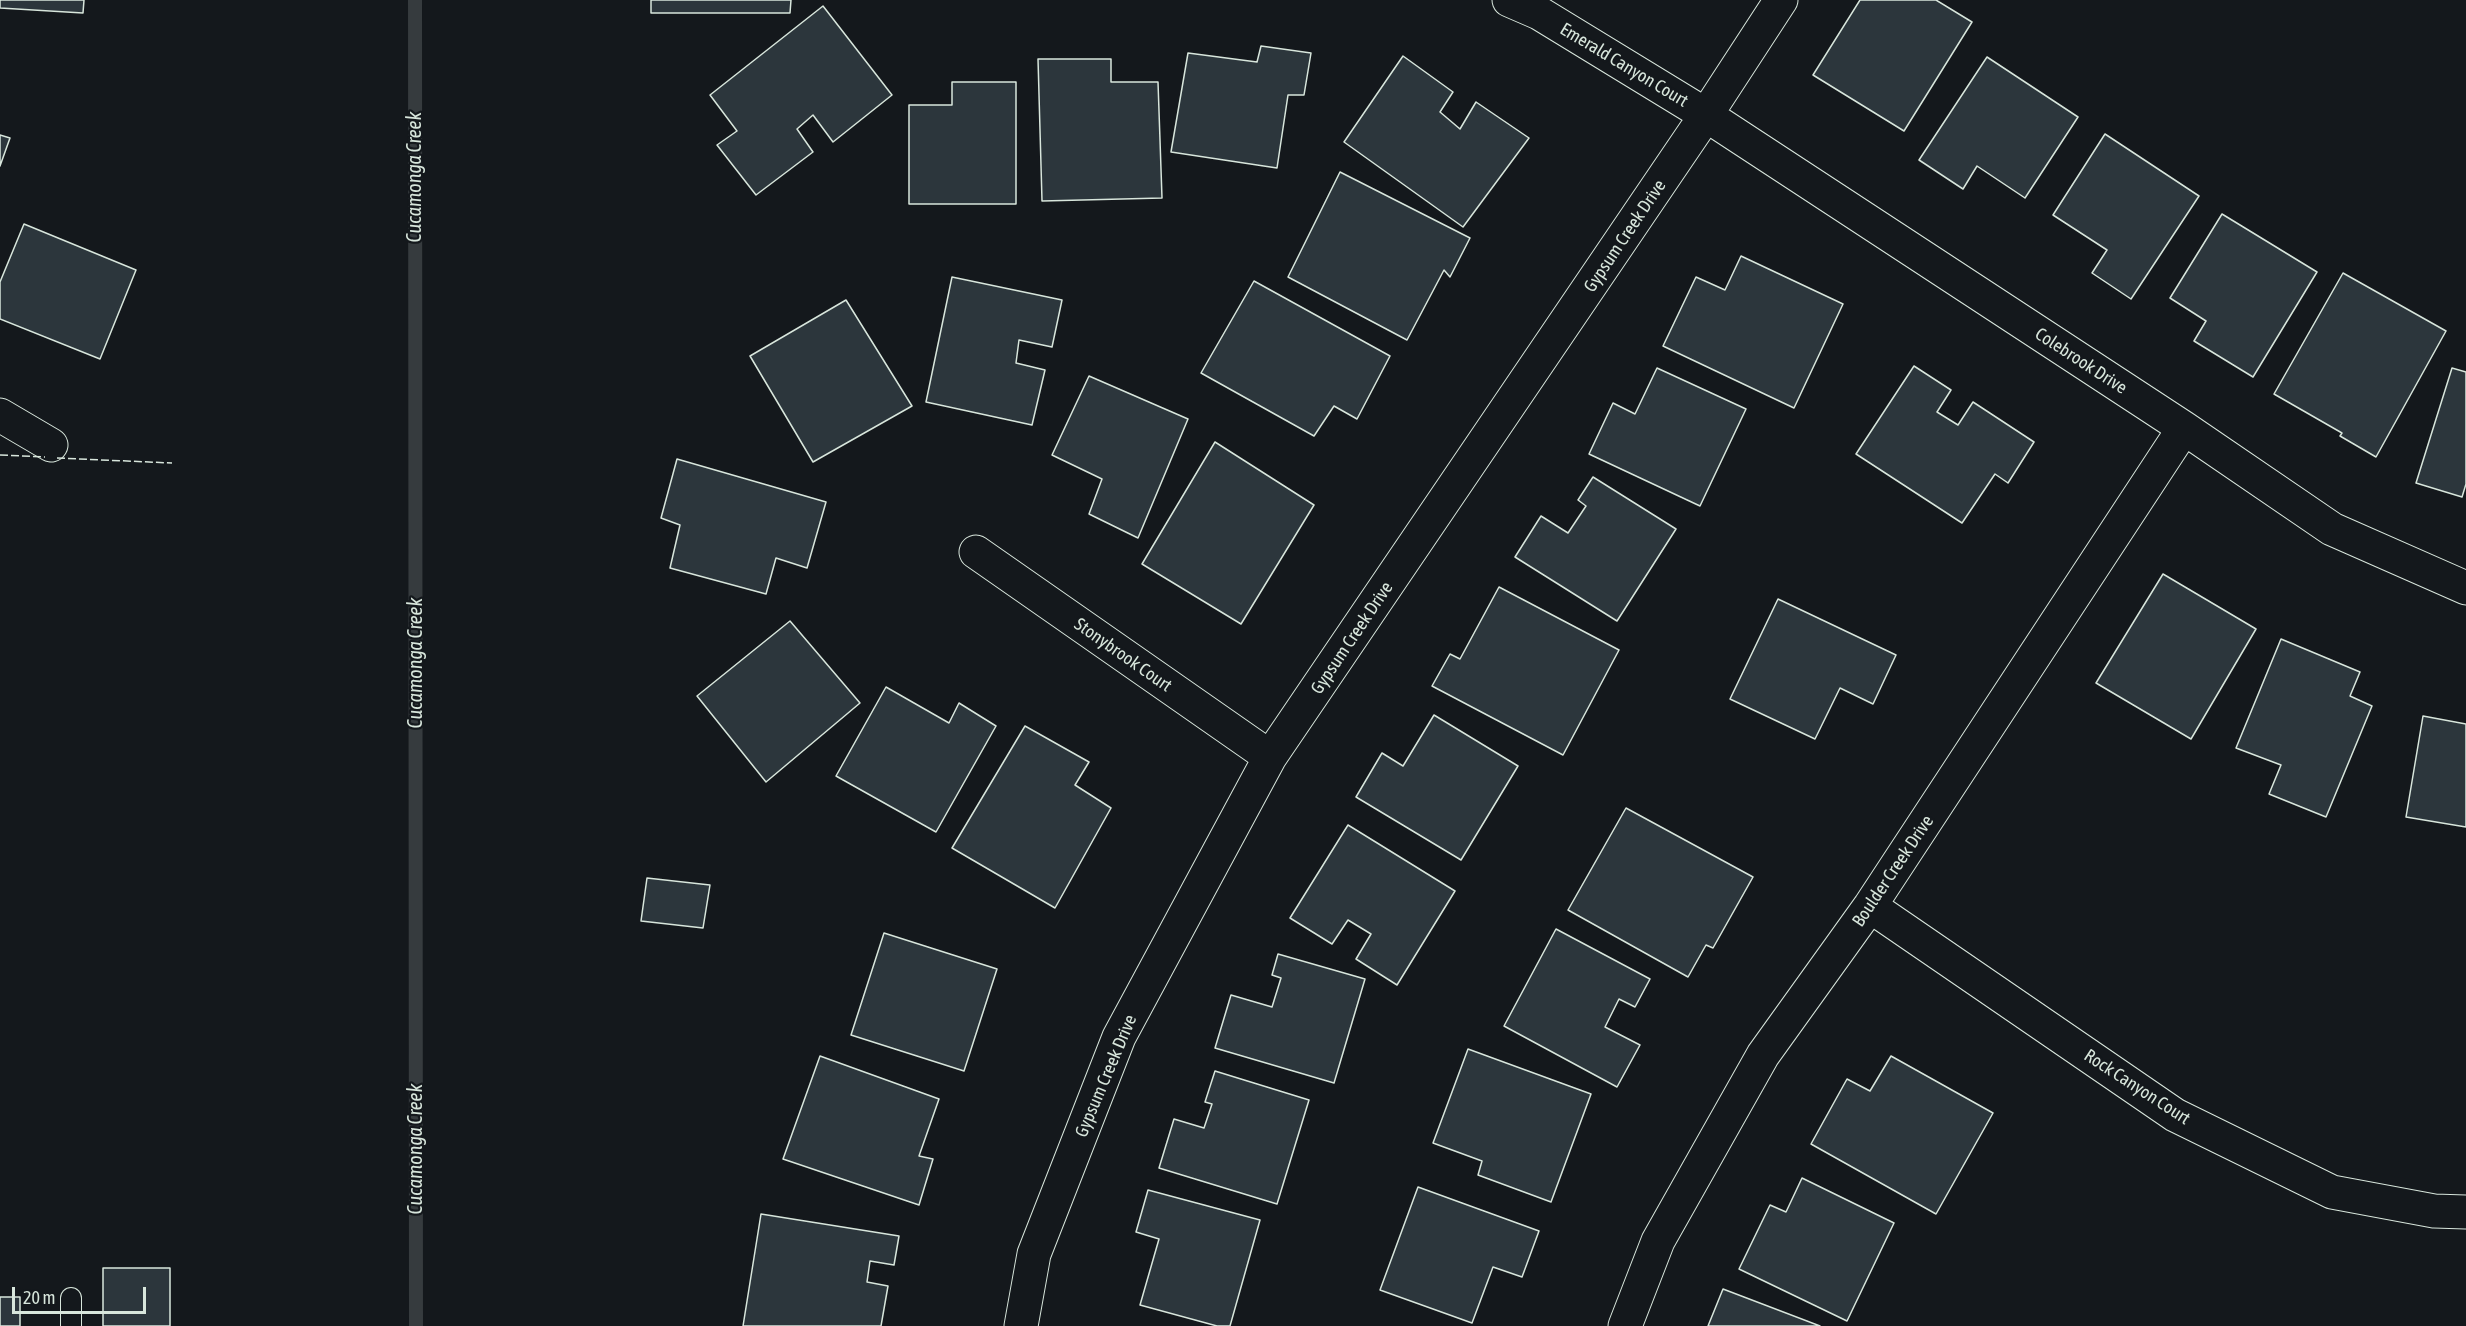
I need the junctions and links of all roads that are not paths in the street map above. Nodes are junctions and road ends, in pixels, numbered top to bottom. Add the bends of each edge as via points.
1 (1509, 0) edge
2 (1781, 0) edge
3 (1706, 115) junction
4 (0, 415) edge
5 (2184, 428) junction
6 (51, 445) dead end
7 (976, 552) dead end
8 (2466, 588) edge
9 (1270, 757) junction
10 (1870, 906) junction
11 (2466, 1212) edge
12 (71, 1298) dead end
13 (71, 1326) edge
14 (1021, 1326) edge
15 (1625, 1326) edge

1 - 3 street, Emerald Canyon Court via 1539,13
2 - 3 street, Gypsum Creek Drive
3 - 5 street, Colebrook Drive
3 - 9 street, Gypsum Creek Drive
4 - 6 street
5 - 8 street, Colebrook Drive via 2332,529
5 - 10 street, Boulder Creek Drive
7 - 9 street, Stonybrook Court
9 - 14 street, Gypsum Creek Drive via 1119,1037 1034,1254
10 - 11 street, Rock Canyon Court via 2175,1115 2332,1192 2434,1211
10 - 15 street, Boulder Creek Drive via 1763,1055 1658,1241
12 - 13 lane

